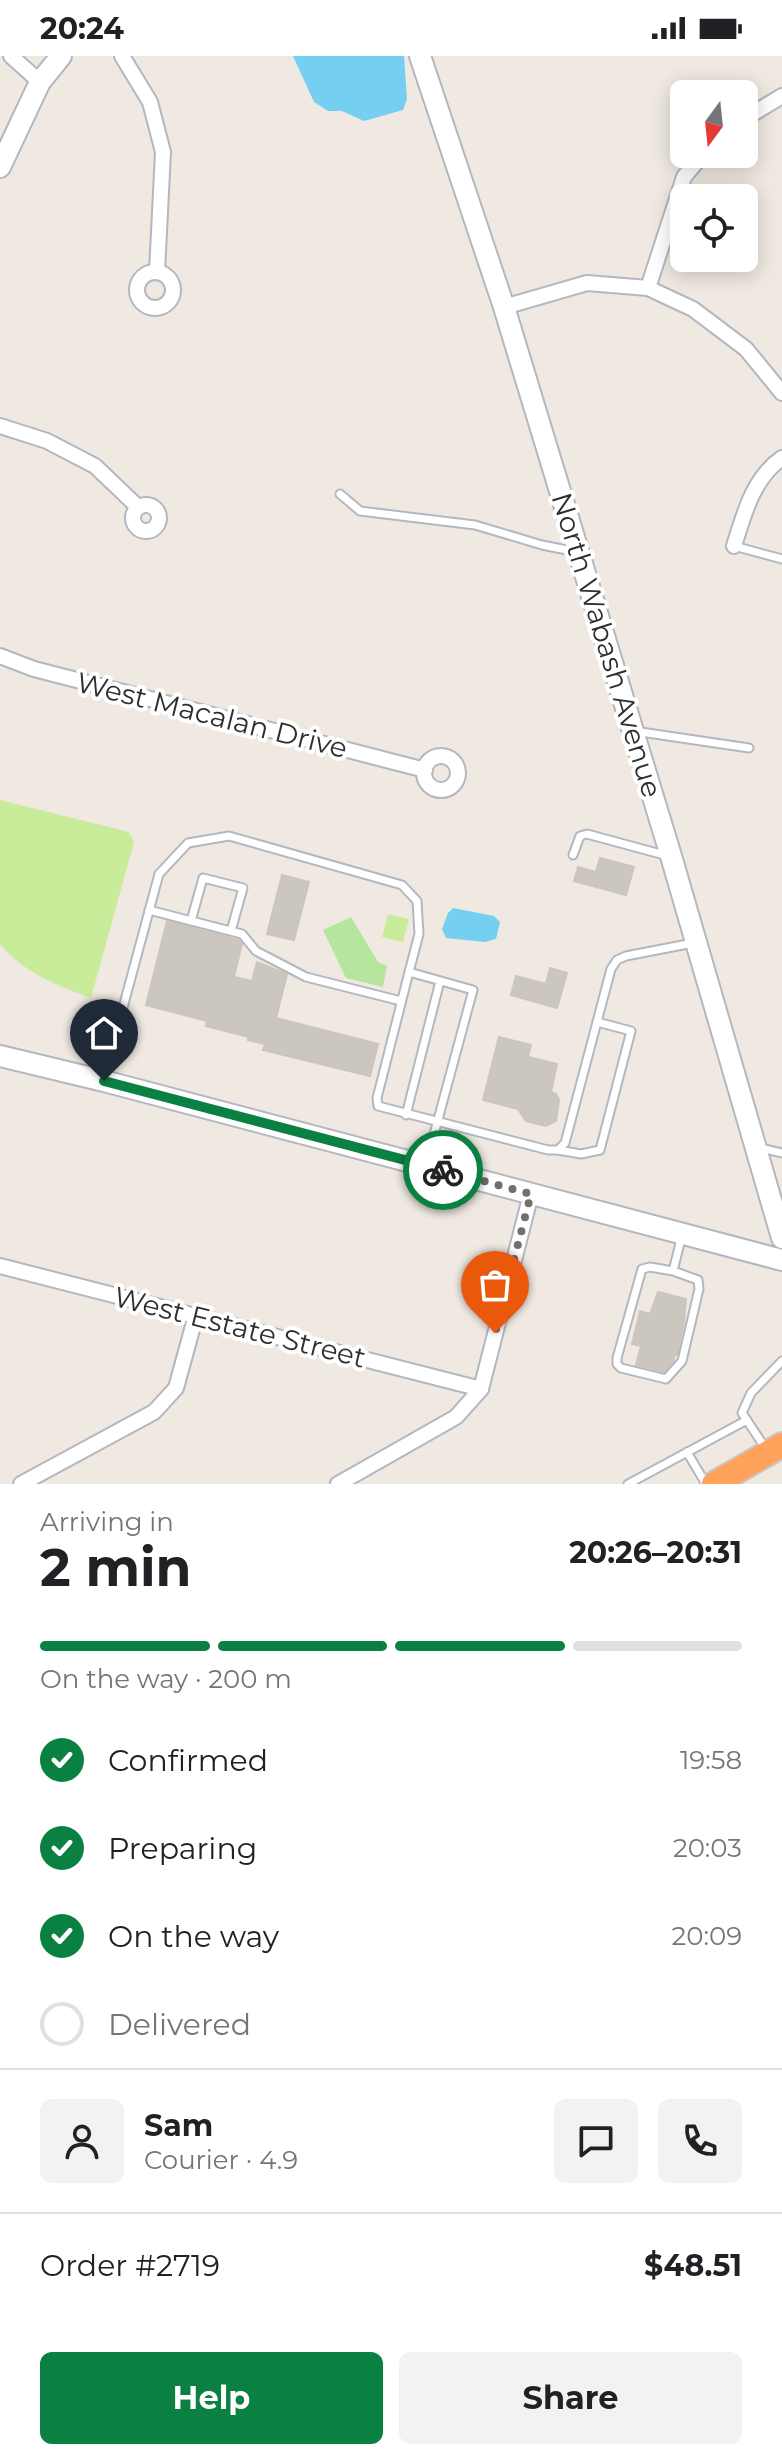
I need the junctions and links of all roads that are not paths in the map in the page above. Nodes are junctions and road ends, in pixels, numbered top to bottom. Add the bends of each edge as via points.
1 (11, 56) edge
2 (61, 56) edge
3 (122, 56) edge
4 (420, 56) edge
5 (40, 82) junction
6 (782, 96) edge
7 (758, 111) edge
8 (0, 167) edge
9 (691, 168) edge
10 (157, 272) dead end
11 (648, 288) junction
12 (504, 307) junction
13 (782, 393) edge
14 (0, 426) edge
15 (782, 458) edge
16 (340, 494) dead end
17 (138, 507) dead end
18 (734, 546) joint
19 (579, 553) junction
20 (782, 559) edge
21 (0, 656) edge
22 (632, 730) junction
23 (749, 748) dead end
24 (425, 770) dead end
25 (573, 855) dead end
26 (671, 856) junction
27 (149, 910) junction
28 (191, 921) junction
29 (231, 931) junction
30 (696, 942) junction
31 (409, 972) junction
32 (440, 981) junction
33 (401, 1001) junction
34 (597, 1022) junction
35 (0, 1056) edge
36 (104, 1081) junction
37 (406, 1115) junction
38 (437, 1122) junction
39 (755, 1146) junction
40 (558, 1150) junction
41 (782, 1153) edge
42 (426, 1165) junction
43 (531, 1194) junction
44 (683, 1233) junction
45 (782, 1238) edge
46 (782, 1260) edge
47 (0, 1266) edge
48 (673, 1271) junction
49 (196, 1315) junction
50 (782, 1361) edge
51 (481, 1389) junction
52 (747, 1420) junction
53 (775, 1449) edge
54 (687, 1452) junction
55 (21, 1484) edge
56 (338, 1484) edge
57 (628, 1484) edge
58 (706, 1484) edge
59 (714, 1484) edge

1 - 5 street
2 - 5 main road
3 - 10 street via 150,102 163,152
4 - 12 main road, North Wabash Avenue
5 - 8 main road
6 - 7 street
9 - 11 street
11 - 12 street via 587,283
11 - 13 street via 693,309 746,349
12 - 19 main road, North Wabash Avenue
14 - 17 street via 47,441 95,466
15 - 18 street via 750,496
16 - 19 lane via 360,511 475,525
18 - 20 lane
19 - 22 main road, North Wabash Avenue
21 - 24 street, West Macalan Drive
22 - 23 lane
22 - 26 main road, North Wabash Avenue
25 - 26 lane via 580,836 587,834
26 - 30 main road, North Wabash Avenue
27 - 28 lane
27 - 31 lane via 159,874 188,843 229,836 402,885 417,901 419,934
27 - 36 lane
28 - 29 lane
28 - 29 lane via 203,878 243,888
29 - 33 lane via 306,977
30 - 34 lane via 617,960
30 - 39 main road, North Wabash Avenue
31 - 32 lane
31 - 33 lane
32 - 37 lane
32 - 38 lane via 473,990
33 - 37 lane via 377,1098 378,1106
34 - 40 lane via 565,1143
34 - 40 lane via 631,1031 600,1150
35 - 36 main road
36 - 42 main road
37 - 38 lane
38 - 40 lane
38 - 42 lane
39 - 41 lane
39 - 45 main road, North Wabash Avenue
42 - 43 main road
43 - 44 main road
43 - 51 street
44 - 46 main road
44 - 48 lane
47 - 49 street, West Estate Street
48 - 48 lane via 698,1280 699,1289 682,1361 666,1379 621,1368 617,1358 642,1269
49 - 51 street, West Estate Street
49 - 55 street via 176,1388 154,1412
50 - 52 lane via 751,1393 742,1413
51 - 56 street via 456,1417
52 - 53 lane
52 - 54 lane
53 - 59 highway
54 - 57 lane
54 - 58 lane

